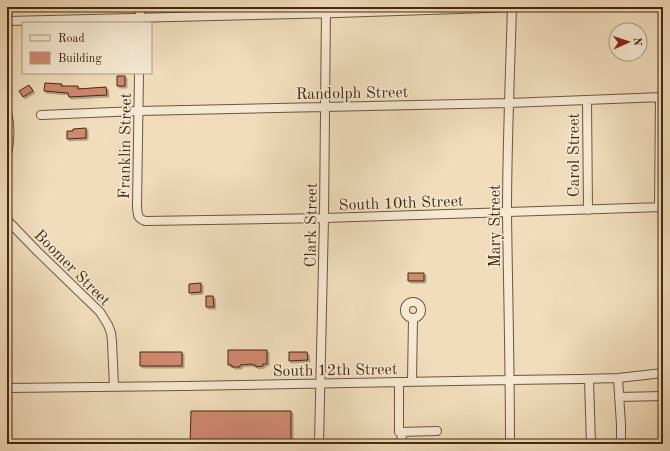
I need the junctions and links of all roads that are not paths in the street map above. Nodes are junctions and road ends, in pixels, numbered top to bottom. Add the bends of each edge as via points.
1 (140, 7) edge
2 (512, 7) edge
3 (519, 7) edge
4 (326, 10) edge
5 (209, 11) edge
6 (140, 20) edge
7 (7, 21) edge
8 (139, 74) edge
9 (661, 97) edge
10 (587, 100) junction
11 (509, 103) junction
12 (325, 107) junction
13 (138, 111) junction
14 (7, 112) edge
15 (41, 115) dead end
16 (7, 155) edge
17 (661, 207) edge
18 (588, 210) junction
19 (507, 212) junction
20 (324, 218) junction
21 (7, 219) edge
22 (140, 219) joint
23 (412, 318) dead end
24 (663, 373) edge
25 (618, 378) junction
26 (589, 379) junction
27 (510, 380) junction
28 (399, 382) junction
29 (412, 382) junction
30 (320, 383) junction
31 (114, 387) junction
32 (7, 388) edge
33 (663, 396) edge
34 (619, 397) junction
35 (437, 431) dead end
36 (403, 432) junction
37 (319, 444) edge
38 (400, 444) edge
39 (510, 444) edge
40 (591, 444) edge
41 (621, 444) edge

1 - 6 street
2 - 3 street
2 - 4 street
2 - 11 street, Mary Street
4 - 5 street
4 - 12 street, Clark Street
5 - 6 street
6 - 7 street
8 - 13 street, Franklin Street
9 - 10 street, Randolph Street
9 - 17 street
10 - 11 street, Randolph Street
10 - 18 street, Carol Street
11 - 12 street, Randolph Street
11 - 19 street, Mary Street
12 - 13 street, Randolph Street
12 - 20 street, Clark Street
13 - 15 street, Randolph Street
13 - 22 street, Franklin Street via 137,207
14 - 16 street via 10,132
17 - 18 street, South 10th Street
18 - 19 street, South 10th Street
19 - 20 street, South 10th Street
19 - 27 street, Mary Street
20 - 22 street, South 10th Street via 145,221
20 - 30 street, Clark Street
21 - 31 street, Boomer Street via 105,319 111,333
23 - 29 street
24 - 25 street, South 12th Street
25 - 26 street, South 12th Street
25 - 34 street
26 - 27 street, South 12th Street
26 - 40 street
27 - 29 street, South 12th Street
27 - 39 street, Mary Street
28 - 29 street, South 12th Street
28 - 30 street, South 12th Street
28 - 36 street via 399,432
30 - 31 street, South 12th Street
30 - 37 street, Clark Street
31 - 32 street, South 12th Street
33 - 34 street
34 - 41 street
35 - 36 street
36 - 38 street

